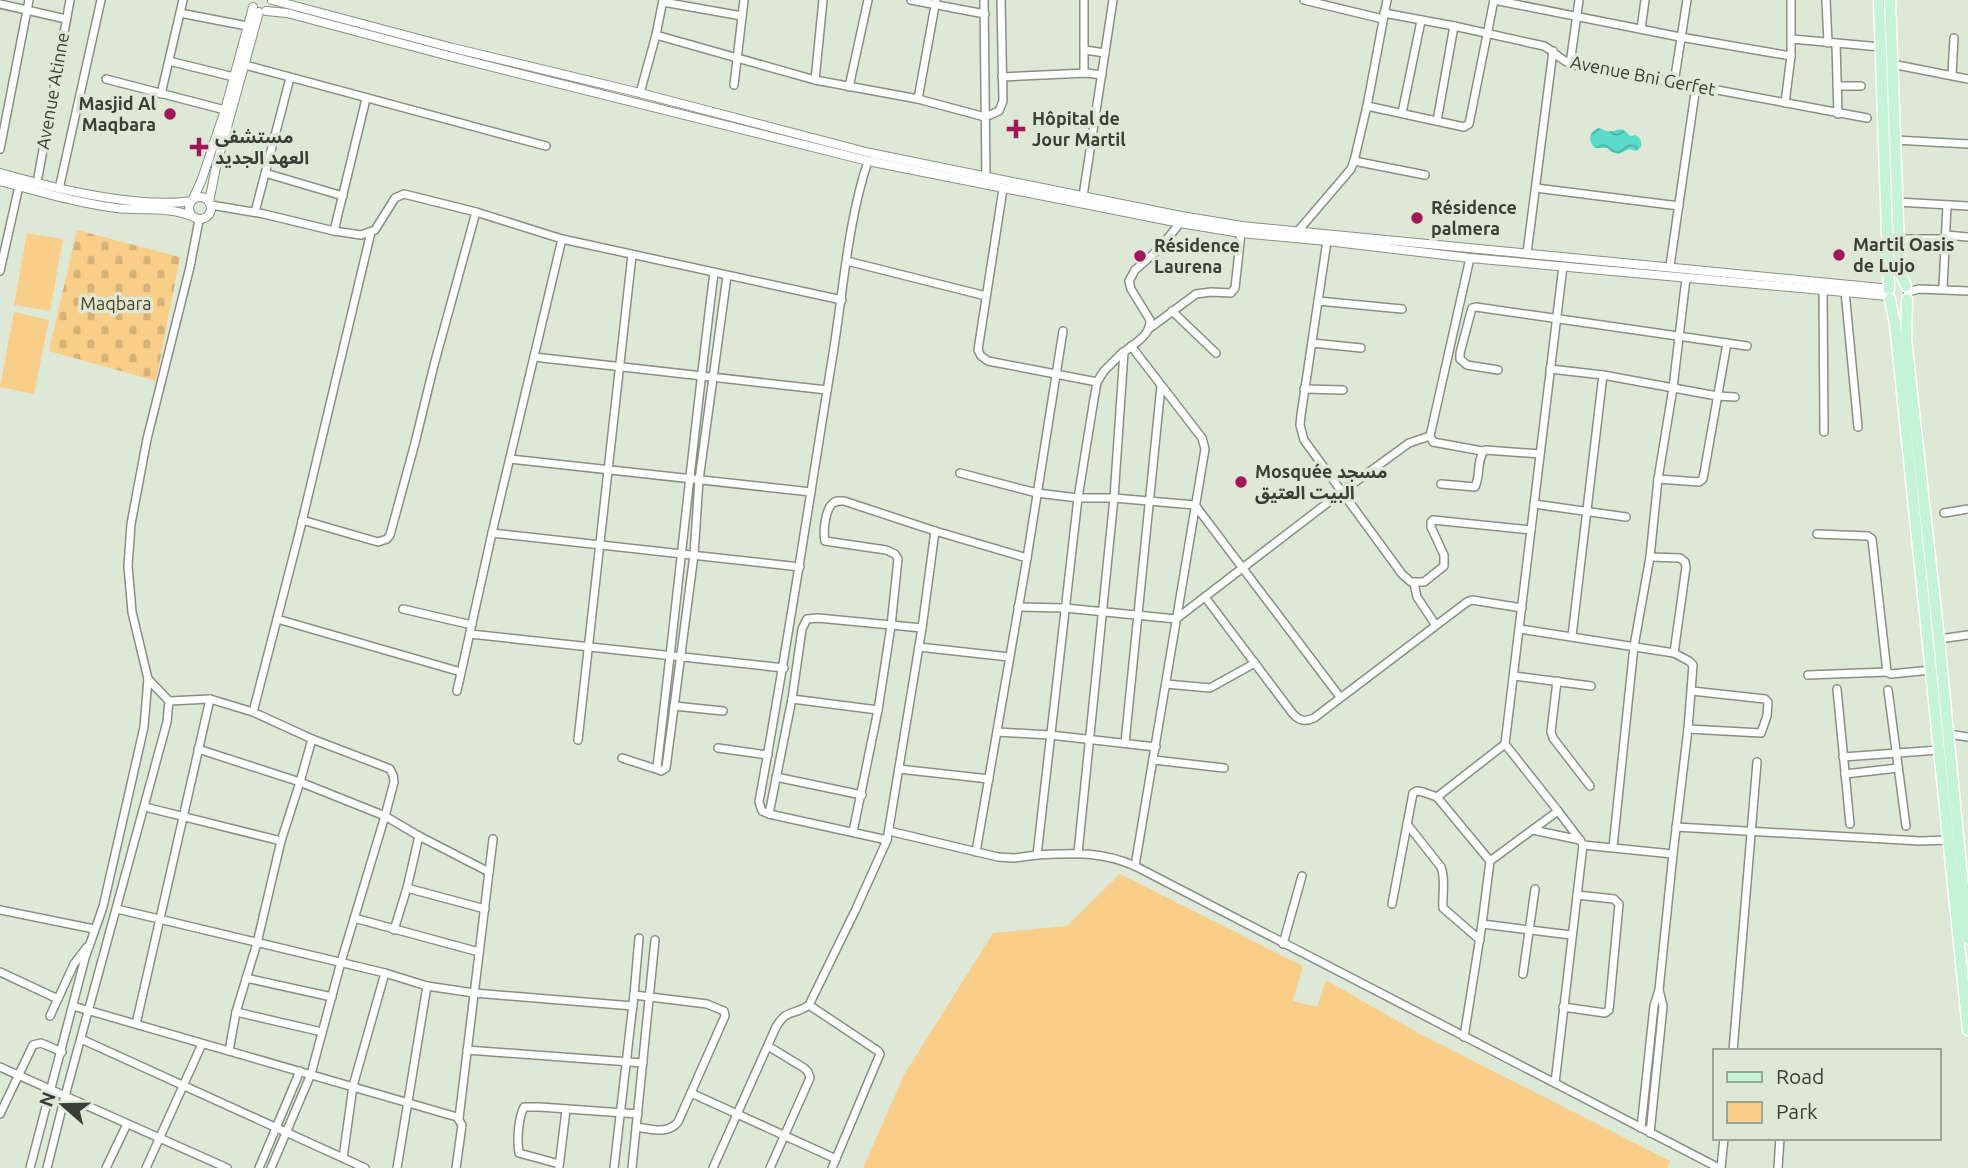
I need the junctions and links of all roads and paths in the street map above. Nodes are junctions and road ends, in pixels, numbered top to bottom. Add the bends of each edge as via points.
1 (29, 0) edge
2 (70, 0) edge
3 (100, 0) edge
4 (183, 0) edge
5 (271, 0) edge
6 (744, 0) edge
7 (824, 0) edge
8 (868, 0) edge
9 (911, 0) edge
10 (984, 0) edge
11 (1001, 0) edge
12 (1084, 0) edge
13 (1113, 0) edge
14 (1304, 0) edge
15 (1387, 0) edge
16 (1494, 0) edge
17 (1579, 0) edge
18 (1645, 0) edge
19 (1687, 0) edge
20 (1791, 0) edge
21 (1826, 0) edge
22 (1880, 0) edge
23 (1890, 0) edge
24 (663, 1) edge
25 (935, 2) edge
26 (0, 4) edge
27 (257, 8) edge
28 (27, 10) junction
29 (180, 13) junction
30 (985, 14) junction
31 (742, 16) junction
32 (1384, 16) junction
33 (1577, 16) junction
34 (66, 19) junction
35 (1421, 21) junction
36 (247, 26) junction
37 (1454, 26) junction
38 (1641, 29) junction
39 (1488, 33) junction
40 (656, 35) junction
41 (1680, 37) junction
42 (1954, 38) dead end
43 (1792, 39) junction
44 (1832, 43) junction
45 (1881, 47) junction
46 (1085, 50) junction
47 (1553, 51) junction
48 (1105, 53) junction
49 (1791, 56) junction
50 (738, 59) junction
51 (169, 61) junction
52 (1570, 64) junction
53 (1892, 64) junction
54 (245, 65) junction
55 (1084, 73) junction
56 (1102, 75) junction
57 (1952, 75) junction
58 (234, 76) junction
59 (1002, 77) junction
60 (290, 78) junction
61 (106, 79) dead end
62 (1968, 79) edge
63 (814, 80) junction
64 (1674, 83) junction
65 (734, 85) dead end
66 (1696, 86) junction
67 (1837, 86) junction
68 (1861, 86) dead end
69 (849, 87) junction
70 (640, 93) junction
71 (161, 94) junction
72 (366, 99) junction
73 (918, 99) junction
74 (1785, 103) junction
75 (1367, 106) junction
76 (225, 110) junction
77 (1402, 113) junction
78 (1838, 114) junction
79 (985, 117) junction
80 (1867, 118) dead end
81 (1437, 121) junction
82 (1895, 140) junction
83 (1968, 144) edge
84 (546, 146) dead end
85 (0, 149) edge
86 (869, 161) junction
87 (1354, 161) junction
88 (0, 173) edge
89 (265, 173) junction
90 (1425, 175) dead end
91 (986, 177) junction
92 (0, 181) edge
93 (37, 183) junction
94 (19, 186) junction
95 (59, 188) junction
96 (1536, 188) junction
97 (1003, 189) junction
98 (343, 195) junction
99 (1083, 196) junction
100 (192, 200) junction
101 (1897, 202) junction
102 (210, 203) junction
103 (1947, 205) junction
104 (1679, 206) junction
105 (1968, 206) edge
106 (255, 212) junction
107 (476, 212) junction
108 (195, 218) junction
109 (1180, 223) junction
110 (4, 229) edge
111 (334, 231) junction
112 (371, 232) junction
113 (1241, 233) junction
114 (1298, 235) junction
115 (1946, 237) junction
116 (1968, 237) edge
117 (562, 239) junction
118 (1899, 239) junction
119 (1327, 241) junction
120 (1527, 253) junction
121 (632, 255) junction
122 (1470, 258) junction
123 (847, 261) junction
124 (1563, 266) junction
125 (1670, 266) junction
126 (0, 271) edge
127 (714, 273) junction
128 (727, 276) junction
129 (1686, 278) junction
130 (1943, 288) junction
131 (1823, 290) junction
132 (1968, 290) edge
133 (1845, 291) junction
134 (1907, 292) junction
135 (1889, 294) junction
136 (986, 296) junction
137 (842, 300) junction
138 (1318, 301) junction
139 (1402, 309) dead end
140 (1172, 311) junction
141 (1557, 318) junction
142 (1150, 328) junction
143 (1063, 331) dead end
144 (1680, 335) junction
145 (1312, 343) junction
146 (1727, 343) junction
147 (1131, 346) junction
148 (1747, 346) dead end
149 (1361, 348) dead end
150 (1124, 352) junction
151 (1216, 353) dead end
152 (534, 357) junction
153 (620, 366) junction
154 (1550, 369) junction
155 (1498, 370) dead end
156 (1057, 373) junction
157 (1603, 375) junction
158 (701, 376) junction
159 (712, 377) junction
160 (1097, 382) junction
161 (1161, 386) junction
162 (1673, 388) junction
163 (1304, 389) junction
164 (827, 390) junction
165 (1343, 390) dead end
166 (1717, 396) junction
167 (1735, 397) dead end
168 (1858, 427) dead end
169 (1824, 432) dead end
170 (1430, 436) junction
171 (1482, 452) junction
172 (1540, 454) junction
173 (510, 459) junction
174 (608, 470) junction
175 (960, 473) dead end
176 (688, 479) junction
177 (1658, 479) junction
178 (699, 480) junction
179 (1441, 484) dead end
180 (1343, 491) junction
181 (811, 492) junction
182 (1037, 493) junction
183 (1078, 498) junction
184 (1114, 498) junction
185 (1149, 501) junction
186 (1534, 504) junction
187 (1195, 505) junction
188 (1968, 509) edge
189 (1586, 512) junction
190 (1944, 513) dead end
191 (1626, 517) dead end
192 (302, 520) junction
193 (1531, 530) junction
194 (935, 531) junction
195 (492, 533) junction
196 (1817, 534) dead end
197 (600, 545) junction
198 (682, 554) junction
199 (694, 555) junction
200 (1650, 556) junction
201 (1027, 558) junction
202 (800, 567) junction
203 (1242, 568) junction
204 (1414, 583) junction
205 (1205, 597) junction
206 (1018, 607) junction
207 (1065, 608) junction
208 (1522, 608) junction
209 (403, 609) dead end
210 (1102, 612) junction
211 (1136, 615) junction
212 (277, 619) junction
213 (1176, 619) junction
214 (1435, 624) junction
215 (472, 625) junction
216 (891, 626) junction
217 (922, 628) junction
218 (1520, 629) junction
219 (470, 635) junction
220 (1968, 635) edge
221 (1572, 636) junction
222 (1939, 639) junction
223 (1634, 646) junction
224 (589, 647) junction
225 (919, 647) junction
226 (1674, 653) junction
227 (670, 656) junction
228 (681, 657) junction
229 (1010, 657) junction
230 (1255, 663) junction
231 (784, 668) junction
232 (1931, 670) junction
233 (461, 672) junction
234 (1887, 672) junction
235 (1808, 675) dead end
236 (1514, 676) junction
237 (148, 679) junction
238 (1557, 681) junction
239 (1166, 684) junction
240 (1591, 686) dead end
241 (1837, 689) dead end
242 (1888, 690) dead end
243 (457, 691) dead end
244 (1692, 691) junction
245 (1340, 696) junction
246 (210, 699) junction
247 (792, 699) junction
248 (169, 701) junction
249 (674, 706) junction
250 (878, 710) junction
251 (723, 711) dead end
252 (253, 712) junction
253 (1688, 729) junction
254 (997, 732) junction
255 (1948, 734) junction
256 (1050, 735) junction
257 (1968, 737) edge
258 (312, 739) junction
259 (1088, 739) junction
260 (578, 740) dead end
261 (1125, 743) junction
262 (1505, 744) junction
263 (1156, 747) junction
264 (718, 748) dead end
265 (198, 749) junction
266 (1939, 750) junction
267 (1896, 754) junction
268 (768, 755) junction
269 (1843, 757) junction
270 (622, 758) dead end
271 (1154, 760) junction
272 (1757, 762) dead end
273 (1224, 768) dead end
274 (1898, 768) junction
275 (899, 769) junction
276 (659, 770) junction
277 (1846, 774) junction
278 (776, 777) junction
279 (989, 779) junction
280 (300, 782) junction
281 (1590, 786) dead end
282 (862, 795) junction
283 (1437, 797) junction
284 (145, 807) junction
285 (1558, 811) junction
286 (769, 814) junction
287 (385, 816) junction
288 (183, 817) junction
289 (1407, 824) junction
290 (1850, 824) dead end
291 (1906, 826) dead end
292 (1676, 827) junction
293 (1533, 830) junction
294 (1963, 830) edge
295 (889, 831) junction
296 (853, 832) junction
297 (1750, 832) junction
298 (419, 836) junction
299 (493, 839) dead end
300 (887, 840) junction
301 (1948, 840) junction
302 (281, 841) junction
303 (1582, 842) junction
304 (1613, 848) junction
305 (976, 852) junction
306 (1077, 853) junction
307 (1673, 854) junction
308 (1037, 855) junction
309 (1490, 861) junction
310 (1135, 866) junction
311 (489, 872) junction
312 (1302, 876) dead end
313 (407, 888) junction
314 (1535, 888) dead end
315 (1577, 895) junction
316 (1392, 904) dead end
317 (117, 909) junction
318 (485, 909) junction
319 (0, 910) edge
320 (354, 918) junction
321 (160, 920) junction
322 (1482, 924) junction
323 (94, 929) junction
324 (1528, 929) junction
325 (394, 930) junction
326 (1572, 935) junction
327 (639, 938) dead end
328 (1968, 939) edge
329 (655, 940) dead end
330 (1480, 940) junction
331 (257, 943) junction
332 (89, 944) junction
333 (1283, 944) junction
334 (480, 952) junction
335 (341, 962) junction
336 (0, 972) edge
337 (385, 972) junction
338 (1523, 975) dead end
339 (246, 978) junction
340 (427, 986) junction
341 (1659, 990) junction
342 (474, 993) junction
343 (634, 995) junction
344 (651, 996) junction
345 (332, 997) junction
346 (58, 999) junction
347 (809, 1005) junction
348 (73, 1006) junction
349 (633, 1006) junction
350 (1563, 1007) junction
351 (90, 1011) junction
352 (236, 1012) junction
353 (50, 1016) dead end
354 (136, 1024) junction
355 (1968, 1030) edge
356 (322, 1032) junction
357 (1464, 1037) junction
358 (81, 1039) junction
359 (202, 1044) junction
360 (768, 1046) junction
361 (1733, 1049) edge
362 (467, 1050) junction
363 (229, 1051) junction
364 (62, 1052) junction
365 (626, 1063) junction
366 (643, 1063) junction
367 (0, 1067) edge
368 (300, 1071) junction
369 (311, 1074) junction
370 (18, 1076) junction
371 (1555, 1083) junction
372 (353, 1086) junction
373 (184, 1087) junction
374 (50, 1089) junction
375 (691, 1093) junction
376 (65, 1096) junction
377 (408, 1103) junction
378 (566, 1110) junction
379 (0, 1114) edge
380 (620, 1114) junction
381 (638, 1114) junction
382 (736, 1114) junction
383 (459, 1118) junction
384 (127, 1124) junction
385 (276, 1128) junction
386 (636, 1128) junction
387 (1640, 1128) junction
388 (287, 1132) junction
389 (1650, 1133) junction
390 (784, 1136) junction
391 (160, 1139) junction
392 (1724, 1140) edge
393 (1780, 1140) edge
394 (343, 1158) junction
395 (836, 1158) junction
396 (207, 1160) junction
397 (1707, 1165) edge
398 (559, 1166) edge
399 (30, 1168) edge
400 (47, 1168) edge
401 (106, 1168) edge
402 (146, 1168) edge
403 (203, 1168) edge
404 (227, 1168) edge
405 (259, 1168) edge
406 (271, 1168) edge
407 (365, 1168) edge
408 (397, 1168) edge
409 (456, 1168) edge
410 (614, 1168) edge
411 (632, 1168) edge
412 (713, 1168) edge
413 (770, 1168) edge
414 (832, 1168) edge
415 (1720, 1168) edge
416 (1778, 1168) edge

1 - 28 street
2 - 34 street, Avenue Atinne
3 - 95 street
4 - 29 street
5 - 27 street via 270,6
5 - 70 street
6 - 31 street
7 - 63 street
8 - 69 street
9 - 25 street
10 - 30 street
11 - 59 street
12 - 46 street
13 - 48 street
14 - 32 street, Avenue Bni Gerfet
15 - 32 street
16 - 33 street
16 - 39 street
17 - 33 street
18 - 38 street
19 - 41 street
20 - 43 street
21 - 44 street
22 - 45 main road
23 - 53 main road
24 - 31 street
24 - 40 street
25 - 30 street
25 - 73 street
26 - 28 street
27 - 36 street
27 - 54 street
27 - 86 street
28 - 34 street
28 - 85 street
29 - 36 street
29 - 51 street
30 - 79 street
31 - 50 street
32 - 35 street, Avenue Bni Gerfet
32 - 75 street
33 - 38 street
33 - 52 street
34 - 93 street, Avenue Atinne
35 - 37 street, Avenue Bni Gerfet
35 - 77 street
36 - 58 street
37 - 39 street, Avenue Bni Gerfet
37 - 81 street
38 - 41 street
39 - 47 street, Avenue Bni Gerfet
39 - 81 street via 1469,124
40 - 50 street
40 - 70 street
41 - 49 street
41 - 64 street
42 - 57 street
43 - 44 street
43 - 49 street
44 - 45 street
44 - 67 street
45 - 135 main road
46 - 48 street
46 - 55 street
47 - 52 street, Avenue Bni Gerfet
47 - 96 street
48 - 56 street
49 - 74 street
50 - 63 street
50 - 65 street
51 - 58 street
51 - 71 street
52 - 64 street, Avenue Bni Gerfet
53 - 57 street
53 - 82 main road
54 - 60 street
54 - 102 street
55 - 56 street
55 - 59 street
56 - 99 street
57 - 62 street
58 - 76 street
59 - 79 street via 1001,107
60 - 72 street
60 - 89 street
61 - 71 street
63 - 69 street
64 - 66 street, Avenue Bni Gerfet
66 - 74 street, Avenue Bni Gerfet
66 - 104 street
67 - 68 street
67 - 78 street
69 - 73 street
70 - 91 street via 870,153
71 - 76 street
72 - 84 street
72 - 98 street
73 - 79 street
74 - 78 street, Avenue Bni Gerfet
75 - 77 street
75 - 87 street
76 - 100 street
77 - 81 street
78 - 80 street, Avenue Bni Gerfet
79 - 91 street
82 - 83 street
82 - 101 main road
86 - 97 street
86 - 123 street
87 - 90 street
87 - 114 street
88 - 93 street
89 - 98 street
89 - 106 street
91 - 99 street
92 - 94 street
93 - 95 street
94 - 108 street via 98,205 167,209
94 - 110 street
95 - 100 street via 118,200
96 - 104 street
96 - 120 street
97 - 109 street
97 - 136 street
98 - 111 street
99 - 114 street
100 - 102 street via 200,197
100 - 108 street via 188,209
101 - 103 street
101 - 118 main road
102 - 106 street
102 - 108 street via 207,217
103 - 105 street
103 - 115 street
104 - 125 street
106 - 111 street
107 - 112 street via 404,194 395,198
107 - 117 street
107 - 192 street via 390,535 378,542
108 - 237 street via 190,267 131,524 132,612
109 - 113 street
109 - 142 street via 1129,281
110 - 126 street
111 - 112 street
112 - 192 street
113 - 114 street
113 - 140 street via 1231,293 1196,294
114 - 119 street
114 - 120 street
115 - 116 street
115 - 118 street
115 - 130 street
117 - 121 street
117 - 152 street
118 - 134 main road
119 - 122 street
119 - 138 street
120 - 125 street
121 - 127 street
121 - 153 street
122 - 124 street
122 - 170 street
123 - 136 street
123 - 137 street
124 - 129 street
124 - 141 street
125 - 135 street via 1877,287
127 - 128 street
127 - 158 street
128 - 137 street
128 - 159 street
129 - 131 street
129 - 144 street
130 - 132 street
130 - 134 street
131 - 133 street
131 - 169 street
133 - 135 street
133 - 168 street
134 - 135 main road via 1896,283
134 - 135 main road via 1899,304
134 - 222 main road via 1906,338
135 - 232 main road
136 - 156 street via 981,356
137 - 164 street
138 - 139 street
138 - 145 street
140 - 142 street
140 - 151 street
141 - 144 street
141 - 154 street
141 - 155 street via 1472,308 1460,359 1467,365
142 - 147 street
143 - 156 street
144 - 146 street
144 - 162 street
145 - 149 street
145 - 163 street
146 - 148 street
146 - 166 street
147 - 150 street
147 - 161 street
150 - 160 street
150 - 184 street
152 - 153 street
152 - 173 street
153 - 158 street
153 - 174 street
154 - 157 street
154 - 172 street
156 - 160 street
156 - 182 street
157 - 162 street
157 - 189 street
158 - 159 street
158 - 176 street
159 - 164 street
159 - 178 street
160 - 183 street
161 - 185 street
161 - 187 street via 1204,444
162 - 166 street
162 - 177 street
163 - 165 street
163 - 180 street via 1300,425 1304,440
164 - 181 street
166 - 167 street
166 - 177 street via 1703,479
170 - 171 street via 1433,442
170 - 180 street via 1409,443
171 - 172 street
171 - 179 street via 1475,487
172 - 186 street
173 - 174 street
173 - 195 street
174 - 176 street
174 - 197 street
175 - 182 street
176 - 178 street
176 - 198 street
177 - 200 street
178 - 181 street
178 - 199 street
180 - 203 street
180 - 204 street via 1402,574
181 - 202 street
182 - 183 street
182 - 201 street
183 - 184 street
183 - 207 street
184 - 185 street
184 - 210 street
185 - 187 street
185 - 211 street
186 - 189 street
186 - 193 street
187 - 203 street
187 - 213 street
188 - 190 street
189 - 191 street
189 - 221 street
192 - 212 street
193 - 204 street via 1433,520 1430,524 1444,566 1424,582
193 - 208 street
194 - 201 street
194 - 216 street via 844,501 829,508 825,541 897,555
194 - 217 street
195 - 197 street
195 - 215 street
196 - 234 street via 1872,539
197 - 198 street
197 - 224 street
198 - 199 street
198 - 227 street
199 - 202 street
199 - 228 street
200 - 223 street
200 - 226 street via 1685,562
201 - 206 street
202 - 231 street
203 - 205 street
203 - 245 street
204 - 214 street
205 - 213 street
205 - 230 street
206 - 207 street
206 - 229 street
207 - 210 street
207 - 256 street
208 - 214 street via 1472,600
208 - 218 street
209 - 215 street
210 - 211 street
210 - 259 street
211 - 213 street
211 - 261 street
212 - 233 street
212 - 252 street
213 - 239 street
214 - 245 street
215 - 219 street
216 - 217 street
216 - 247 street via 807,619
216 - 250 street
217 - 225 street
218 - 221 street
218 - 236 street
219 - 224 street
219 - 233 street
220 - 222 street
221 - 223 street
222 - 255 main road
223 - 226 street
223 - 304 street
224 - 227 street
224 - 260 street
225 - 229 street
225 - 275 street
226 - 244 street via 1693,665
227 - 228 street
227 - 276 street
228 - 231 street
228 - 249 street
229 - 254 street
230 - 239 street via 1210,688
230 - 245 street via 1303,721 1314,718
231 - 268 street
232 - 234 street
232 - 266 main road
233 - 243 street
234 - 235 street
236 - 238 street
236 - 262 street
237 - 248 street
237 - 323 street via 144,727
238 - 240 street
238 - 281 street via 1551,732
239 - 263 street
241 - 269 street
242 - 267 street
244 - 253 street
244 - 253 street via 1761,698 1768,702 1767,716 1761,733
246 - 248 street
246 - 252 street
246 - 265 street
247 - 250 street
247 - 278 street
248 - 284 street
249 - 251 street
249 - 276 street via 666,768
250 - 282 street
252 - 258 street
253 - 292 street
254 - 256 street
254 - 279 street
255 - 257 street
255 - 294 main road
256 - 259 street
256 - 308 street
258 - 280 street
258 - 287 street via 390,769 394,782
259 - 261 street
259 - 306 street
261 - 263 street
262 - 283 street
262 - 285 street
263 - 271 street
264 - 268 street
265 - 280 street
265 - 288 street
266 - 267 street
266 - 301 main road
267 - 269 street
267 - 274 street
268 - 286 street via 759,802
269 - 277 street
270 - 276 street
271 - 273 street
271 - 310 street
272 - 297 street
274 - 277 street
274 - 291 street
275 - 279 street
275 - 295 street
277 - 290 street
278 - 282 street
278 - 286 street
279 - 305 street
280 - 287 street
280 - 302 street
282 - 296 street
283 - 289 street via 1413,793
283 - 309 street
284 - 288 street
284 - 317 street
285 - 293 street
285 - 303 street
286 - 296 street
287 - 298 street
287 - 320 street
288 - 302 street
288 - 321 street
289 - 316 street
289 - 330 street via 1444,873 1443,908
292 - 297 street
292 - 307 street
293 - 303 street
293 - 309 street
294 - 328 main road
295 - 300 street
295 - 305 street
296 - 300 street
297 - 301 street
297 - 361 street
298 - 311 street
298 - 313 street
299 - 311 street
300 - 347 street
301 - 355 main road
302 - 331 street
303 - 304 street
303 - 315 street
304 - 307 street
305 - 308 street via 1007,858
306 - 308 street
306 - 310 street
307 - 341 street
309 - 322 street
310 - 333 street
311 - 318 street
312 - 333 street
313 - 318 street
313 - 325 street
314 - 324 street
315 - 326 street
315 - 350 street via 1614,899 1619,904 1609,1010
317 - 321 street
317 - 351 street
318 - 334 street
319 - 323 street
320 - 325 street
320 - 335 street
321 - 331 street
321 - 354 street
322 - 324 street
322 - 330 street
323 - 332 street
324 - 326 street
324 - 338 street
325 - 334 street
326 - 350 street
327 - 343 street
329 - 344 street
330 - 357 street
331 - 335 street
331 - 339 street
332 - 346 street
332 - 348 street
333 - 357 street
334 - 342 street
335 - 337 street
335 - 345 street
336 - 346 street
337 - 340 street
337 - 372 street
339 - 345 street
339 - 352 street
340 - 342 street
340 - 377 street
341 - 387 street
341 - 389 street via 1663,1006
342 - 349 street
342 - 362 street
343 - 344 street
343 - 349 street
344 - 366 street
344 - 375 street via 724,1011
345 - 356 street
346 - 353 street
347 - 360 street via 784,1015
347 - 395 street via 880,1054
348 - 351 street
348 - 364 street
349 - 365 street
350 - 371 street
351 - 354 street
351 - 358 street
352 - 356 street
352 - 363 street
354 - 359 street
356 - 369 street
357 - 371 street
358 - 373 street
358 - 376 street
359 - 363 street
359 - 373 street
360 - 382 street
360 - 390 street via 809,1075
362 - 365 street
362 - 383 street
363 - 368 street
364 - 370 street via 36,1044
364 - 374 street
365 - 366 street
365 - 380 street
366 - 381 street
367 - 370 street
368 - 369 street
368 - 385 street
369 - 372 street
369 - 388 street
370 - 374 street
370 - 379 street
371 - 387 street
372 - 377 street
372 - 394 street
373 - 385 street
373 - 391 street
374 - 376 street
374 - 399 street
375 - 382 street
375 - 386 street via 673,1129
376 - 384 street
376 - 400 street
377 - 383 street
377 - 408 street
378 - 380 street
378 - 398 street
378 - 398 street via 527,1107 521,1113 519,1153
380 - 381 street
380 - 410 street
381 - 386 street
382 - 390 street
382 - 412 street
383 - 409 street via 462,1131
384 - 391 street
384 - 401 street
385 - 388 street
385 - 405 street
386 - 411 street
387 - 389 street
388 - 394 street
388 - 406 street
389 - 397 street
390 - 395 street
390 - 413 street
391 - 396 street
391 - 402 street
392 - 415 street
393 - 416 street
394 - 407 street
395 - 414 street
396 - 403 street
396 - 404 street
397 - 415 street

